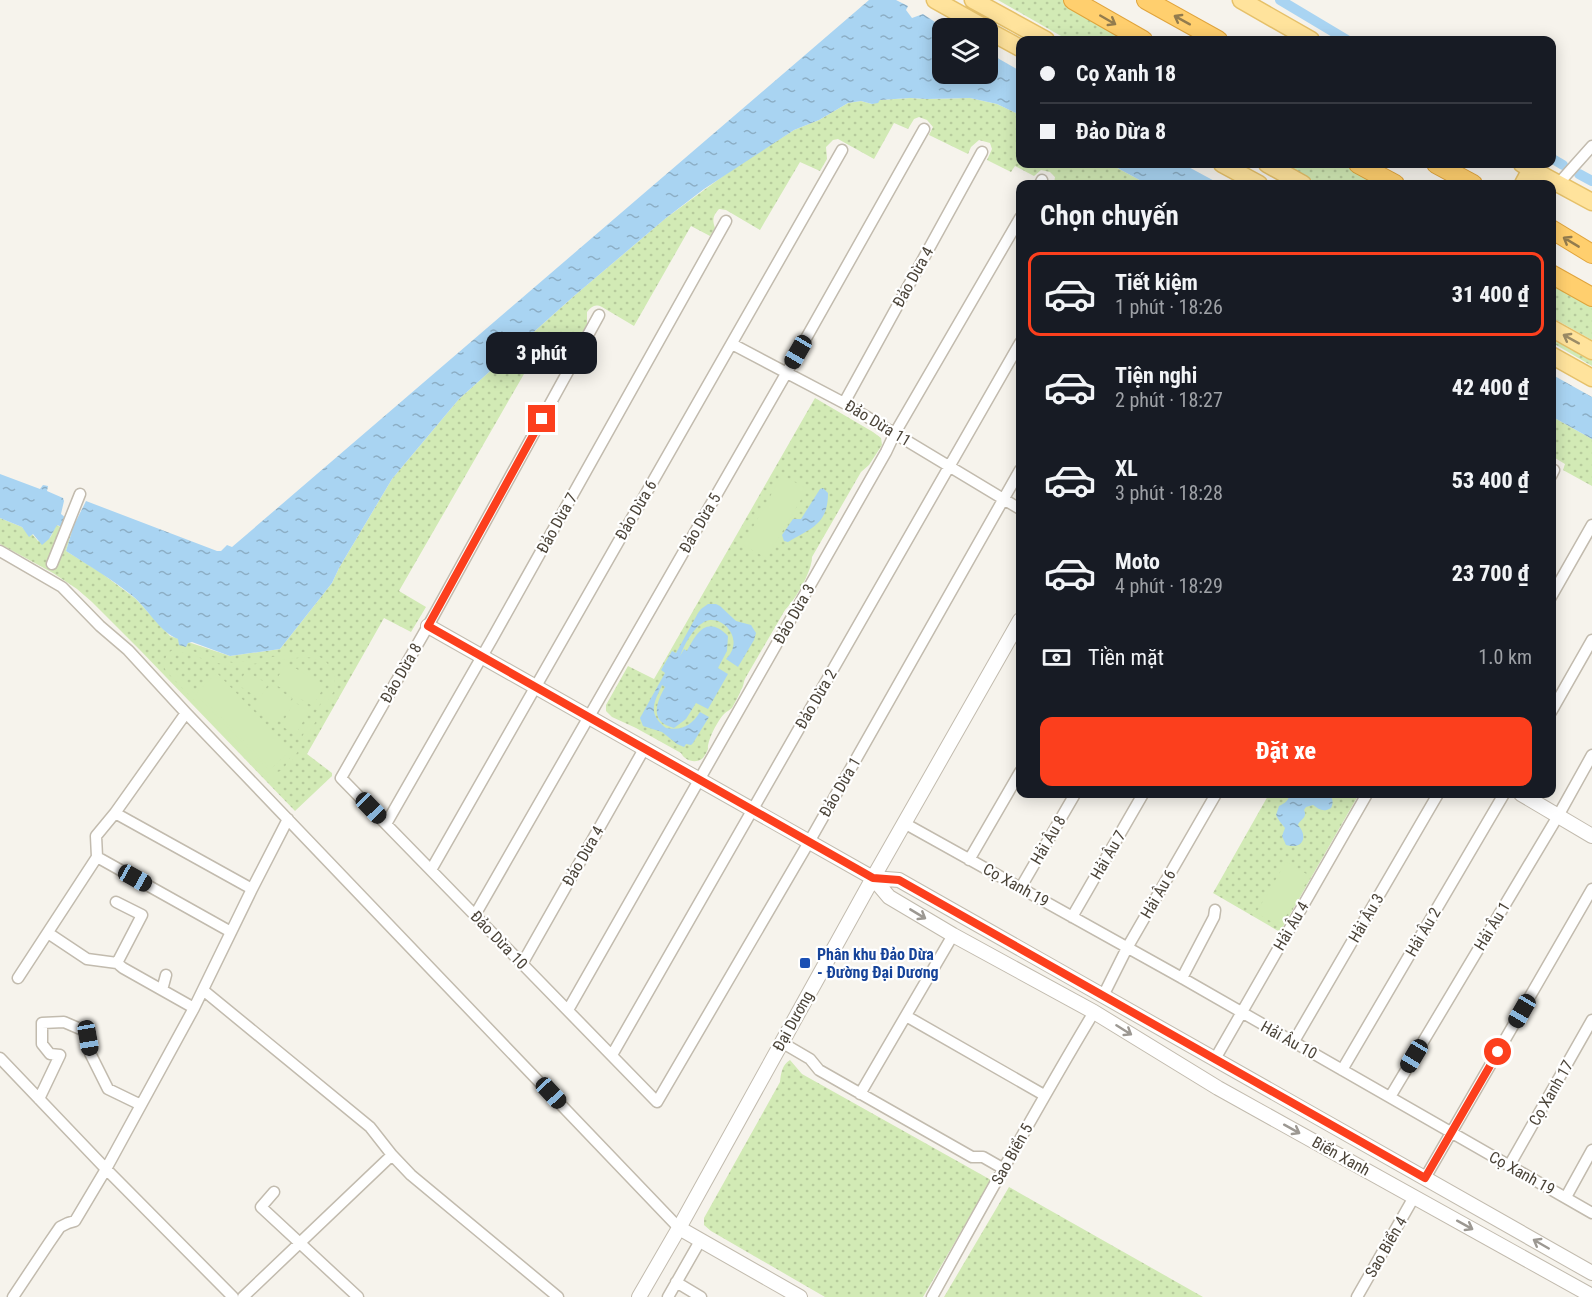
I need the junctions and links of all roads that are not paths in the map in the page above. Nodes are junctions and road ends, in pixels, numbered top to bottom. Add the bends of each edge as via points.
1 (935, 0) edge
2 (973, 0) edge
3 (1073, 0) edge
4 (1146, 0) edge
5 (1241, 0) edge
6 (967, 18) edge
7 (998, 36) edge
8 (1039, 36) edge
9 (1136, 36) edge
10 (1211, 36) edge
11 (1304, 36) edge
12 (1016, 46) edge
13 (924, 129) dead end
14 (1592, 146) edge
15 (842, 150) dead end
16 (982, 152) dead end
17 (1229, 168) edge
18 (1365, 168) edge
19 (1443, 168) edge
20 (1531, 168) edge
21 (1273, 173) edge
22 (1252, 180) edge
23 (1292, 180) edge
24 (1388, 180) edge
25 (1466, 180) edge
26 (1553, 180) edge
27 (1558, 183) joint
28 (1592, 202) edge
29 (726, 221) dead end
30 (1016, 225) edge
31 (1556, 233) edge
32 (1592, 254) edge
33 (1556, 277) edge
34 (1592, 297) edge
35 (599, 315) dead end
36 (1556, 331) edge
37 (732, 344) junction
38 (1016, 350) edge
39 (1592, 351) edge
40 (1556, 358) edge
41 (787, 372) junction
42 (1592, 378) edge
43 (844, 403) junction
44 (894, 433) junction
45 (950, 467) junction
46 (1016, 477) edge
47 (80, 494) dead end
48 (1003, 500) junction
49 (1016, 507) edge
50 (1592, 525) edge
51 (0, 551) edge
52 (52, 564) dead end
53 (1556, 588) edge
54 (428, 626) junction
55 (1016, 627) edge
56 (1592, 640) edge
57 (482, 657) junction
58 (535, 687) junction
59 (1556, 703) edge
60 (186, 713) junction
61 (589, 717) junction
62 (644, 749) junction
63 (1592, 755) edge
64 (341, 778) joint
65 (1016, 779) edge
66 (700, 780) junction
67 (1073, 798) edge
68 (1141, 798) edge
69 (1214, 798) edge
70 (1365, 798) edge
71 (1436, 798) edge
72 (1502, 798) edge
73 (1528, 798) edge
74 (752, 810) junction
75 (115, 813) junction
76 (1558, 816) junction
77 (288, 819) junction
78 (386, 824) junction
79 (904, 824) junction
80 (1592, 836) edge
81 (809, 842) junction
82 (97, 857) junction
83 (969, 860) junction
84 (431, 870) junction
85 (873, 878) junction
86 (1021, 887) junction
87 (252, 889) junction
88 (1592, 889) edge
89 (116, 902) dead end
90 (1215, 910) dead end
91 (475, 915) junction
92 (1072, 917) junction
93 (231, 932) junction
94 (48, 933) junction
95 (953, 935) junction
96 (1127, 948) junction
97 (117, 963) junction
98 (522, 964) junction
99 (166, 975) dead end
100 (18, 978) dead end
101 (1182, 978) junction
102 (162, 990) junction
103 (203, 990) junction
104 (1103, 996) junction
105 (194, 1008) junction
106 (568, 1010) junction
107 (1094, 1011) junction
108 (1241, 1013) junction
109 (906, 1016) junction
110 (1592, 1020) edge
111 (781, 1042) junction
112 (1293, 1043) junction
113 (612, 1055) junction
114 (0, 1058) edge
115 (1215, 1059) junction
116 (1342, 1070) junction
117 (860, 1094) junction
118 (1044, 1095) junction
119 (1390, 1097) junction
120 (39, 1099) junction
121 (657, 1102) joint
122 (141, 1106) junction
123 (1452, 1133) junction
124 (1592, 1150) edge
125 (392, 1155) junction
126 (1509, 1167) junction
127 (106, 1169) junction
128 (1004, 1169) junction
129 (1425, 1178) junction
130 (274, 1192) dead end
131 (1414, 1197) junction
132 (1566, 1197) junction
133 (1592, 1213) edge
134 (679, 1228) junction
135 (700, 1241) junction
136 (300, 1244) junction
137 (1592, 1273) edge
138 (676, 1282) junction
139 (556, 1296) edge
140 (1592, 1296) edge
141 (13, 1297) edge
142 (233, 1297) edge
143 (243, 1297) edge
144 (358, 1297) edge
145 (639, 1297) edge
146 (668, 1297) edge
147 (701, 1297) edge
148 (800, 1297) edge
149 (932, 1297) edge
150 (1357, 1297) edge

1 - 6 main road
2 - 8 main road
3 -> 9 highway
10 -> 4 highway
5 - 11 main road
7 - 12 main road
13 - 41 street, Đảo Dừa 5
14 - 27 street
15 - 37 street, Đảo Dừa 6
16 - 43 street, Đảo Dừa 4
17 - 22 main road
18 - 24 highway
19 - 25 highway
20 - 26 main road
21 - 23 main road
27 - 28 main road
29 - 57 street, Đảo Dừa 7
30 - 44 street, Đảo Dừa 3
32 -> 31 highway
33 - 34 highway
35 - 54 street, Đảo Dừa 8
39 -> 36 main road
37 - 41 street, Đảo Dừa 11
37 - 58 street, Đảo Dừa 6
38 - 45 street, Đảo Dừa 2
40 - 42 main road
41 - 43 street, Đảo Dừa 11
41 - 61 street, Đảo Dừa 5
43 - 44 street, Đảo Dừa 11
44 - 45 street, Đảo Dừa 11
44 - 66 street, Đảo Dừa 3
45 - 48 street, Đảo Dừa 11
45 - 74 street, Đảo Dừa 2
46 - 48 street, Đảo Dừa 1
47 - 52 street
48 - 49 street, Đảo Dừa 11
48 - 81 street, Đảo Dừa 1
50 - 53 street
51 - 60 street via 62,587
54 - 57 street
54 - 64 street, Đảo Dừa 8
55 - 79 street, Đại Dương
56 - 59 street
57 - 58 street
57 - 78 street, Đảo Dừa 7
58 - 61 street
58 - 84 street, Đảo Dừa 6
60 - 75 street
60 - 77 street
61 - 62 street
61 - 91 street, Đảo Dừa 5
62 - 66 street
62 - 98 street, Đảo Dừa 4
63 - 76 street, Hải Âu 1
64 - 78 street, Đảo Dừa 10
65 - 83 street
66 - 74 street
66 - 106 street, Đảo Dừa 3
67 - 86 street, Hải Âu 8
68 - 92 street, Hải Âu 7
69 - 96 street, Hải Âu 6
70 - 108 street, Hải Âu 4
71 - 112 street, Hải Âu 3
72 - 116 street, Hải Âu 2
73 - 76 street
74 - 81 street
74 - 113 street, Đảo Dừa 2
75 - 82 street via 96,836
75 - 87 street
76 - 80 street
76 - 119 street, Hải Âu 1
77 - 87 street
77 - 134 street
78 - 84 street, Đảo Dừa 10
79 - 83 street, Cọ Xanh 19
79 - 85 street, Đại Dương
81 - 85 street
81 - 121 street, Đảo Dừa 1
82 - 93 street
82 - 94 street
83 - 86 street, Cọ Xanh 19
84 - 91 street, Đảo Dừa 10
85 -> 95 street, Biển Xanh via 889,897
85 - 104 street, Biển Xanh via 899,880
85 - 111 street, Đại Dương
86 - 92 street, Cọ Xanh 19
87 - 93 street
88 - 123 street
89 - 97 street via 142,915
90 - 101 street
91 - 98 street, Đảo Dừa 10
92 - 96 street, Cọ Xanh 19
93 - 103 street
94 - 97 street via 87,959
94 - 100 street
95 - 107 street, Biển Xanh
95 - 109 street
96 - 101 street, Hải Âu 10
96 - 104 street, Hải Âu 6
97 - 102 street
98 - 106 street, Đảo Dừa 10
99 - 102 street
101 - 108 street, Hải Âu 10
102 - 105 street
103 - 105 street
103 - 125 street via 370,1127
104 - 107 street
104 - 115 street, Biển Xanh
105 - 122 street
106 - 113 street, Đảo Dừa 10
107 - 118 street, Sao Biển 5
107 -> 131 street, Biển Xanh via 1218,1088
108 - 112 street, Hải Âu 10
108 - 115 street, Hải Âu 4
109 - 117 street
109 - 118 street
110 - 126 street, Cọ Xanh 17
111 - 117 street
111 - 134 street, Đại Dương
112 - 116 street, Hải Âu 10
113 - 121 street, Đảo Dừa 10
114 - 120 street
115 - 129 street, Biển Xanh
116 - 119 street, Hải Âu 10
117 - 128 street via 972,1157 983,1157
118 - 128 street, Sao Biển 5
119 - 123 street, Hải Âu 10
120 - 122 street via 60,1055 50,1054 42,1044 42,1023 64,1022 85,1031 90,1053 108,1089
120 - 127 street
122 - 127 street
123 - 126 street, Cọ Xanh 19
123 - 129 street
124 - 132 street
125 - 136 street
125 - 139 street
126 - 132 street, Cọ Xanh 19
127 - 141 street via 75,1221 60,1227
127 - 142 street
128 - 149 street, Sao Biển 5
129 - 131 street
137 -> 129 street, Biển Xanh
130 - 136 street via 261,1207
131 -> 140 street, Biển Xanh
131 - 150 street, Sao Biển 4
132 - 133 street, Cọ Xanh 19
134 - 135 street
134 - 145 street, Đại Dương
135 - 138 street
135 - 148 street
136 - 143 street
136 - 144 street
138 - 146 street
138 - 147 street

